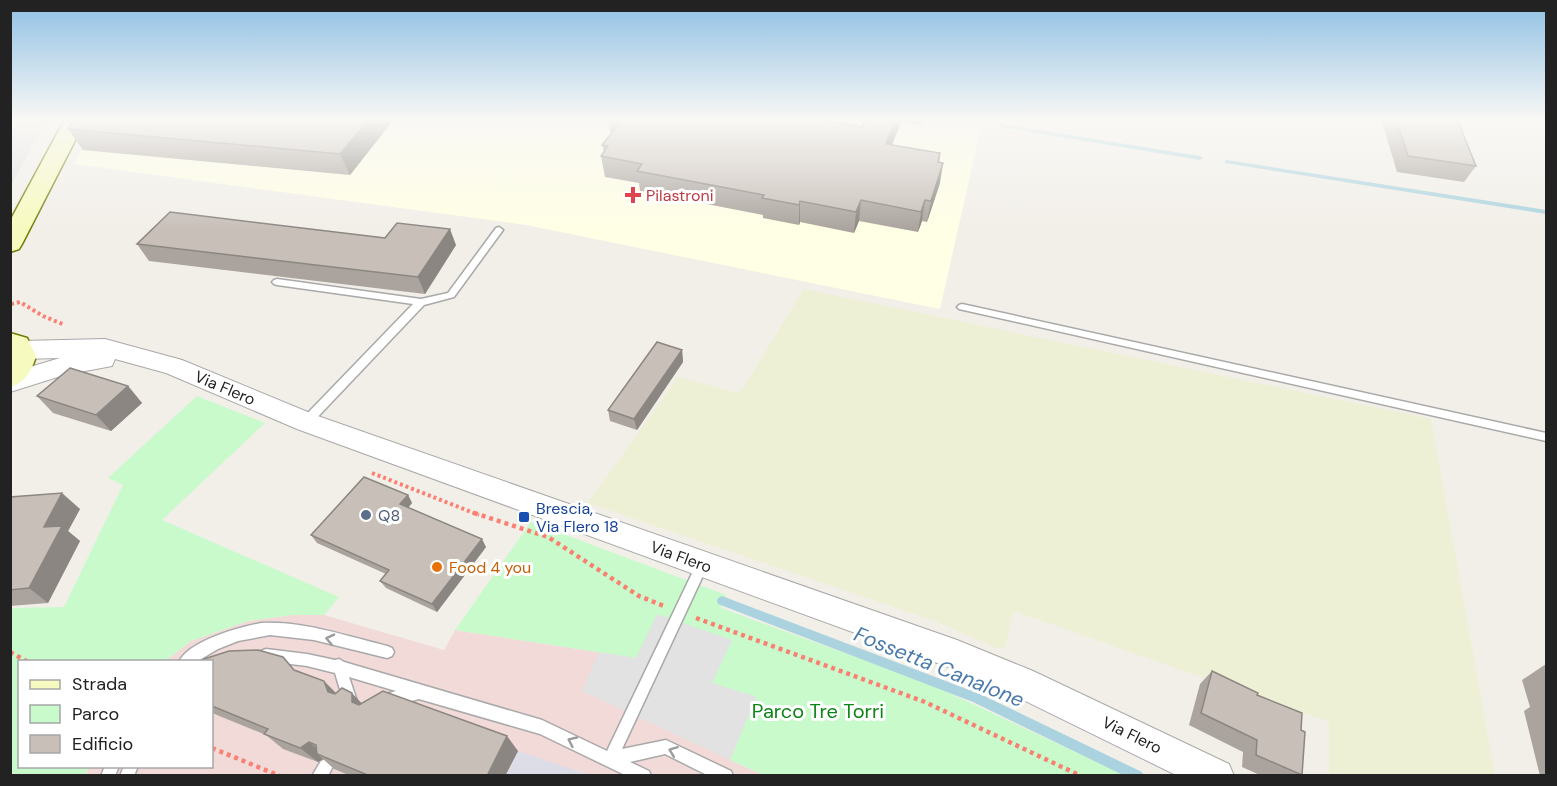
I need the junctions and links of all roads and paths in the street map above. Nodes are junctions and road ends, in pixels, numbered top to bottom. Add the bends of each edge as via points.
1 (57, 156) edge
2 (500, 230) dead end
3 (10, 244) edge
4 (277, 282) dead end
5 (421, 302) junction
6 (11, 304) edge
7 (962, 307) dead end
8 (74, 328) dead end
9 (15, 346) edge
10 (136, 356) junction
11 (10, 377) edge
12 (10, 383) edge
13 (306, 422) junction
14 (1546, 437) edge
15 (370, 472) dead end
16 (699, 570) junction
17 (658, 604) dead end
18 (738, 634) dead end
19 (10, 652) edge
20 (387, 652) dead end
21 (255, 654) edge
22 (24, 660) edge
23 (189, 660) edge
24 (339, 665) junction
25 (419, 692) junction
26 (350, 701) edge
27 (375, 712) edge
28 (213, 748) edge
29 (609, 759) junction
30 (1213, 774) edge
31 (280, 776) edge
32 (644, 776) edge
33 (726, 776) edge
34 (1081, 776) edge

1 - 3 main road
2 - 5 lane via 451,295
4 - 5 lane
5 - 13 lane
6 - 8 path via 20,302
7 - 14 lane
9 - 10 street, Via Flero via 105,348
9 - 11 main road, Via Flero via 22,356
10 - 12 street, Via Flero via 63,366
10 - 13 street, Via Flero via 172,366
13 - 16 street, Via Flero
15 - 17 path via 548,537 639,596
16 - 29 lane
16 - 30 street, Via Flero via 957,655
18 - 34 path via 925,702
19 - 22 path
20 -> 23 lane via 268,628 226,639
21 - 24 lane
24 - 25 lane
24 - 26 lane
25 - 27 lane via 387,700
29 -> 25 lane via 542,727
28 - 31 path
29 - 32 lane
33 -> 29 lane via 666,747

